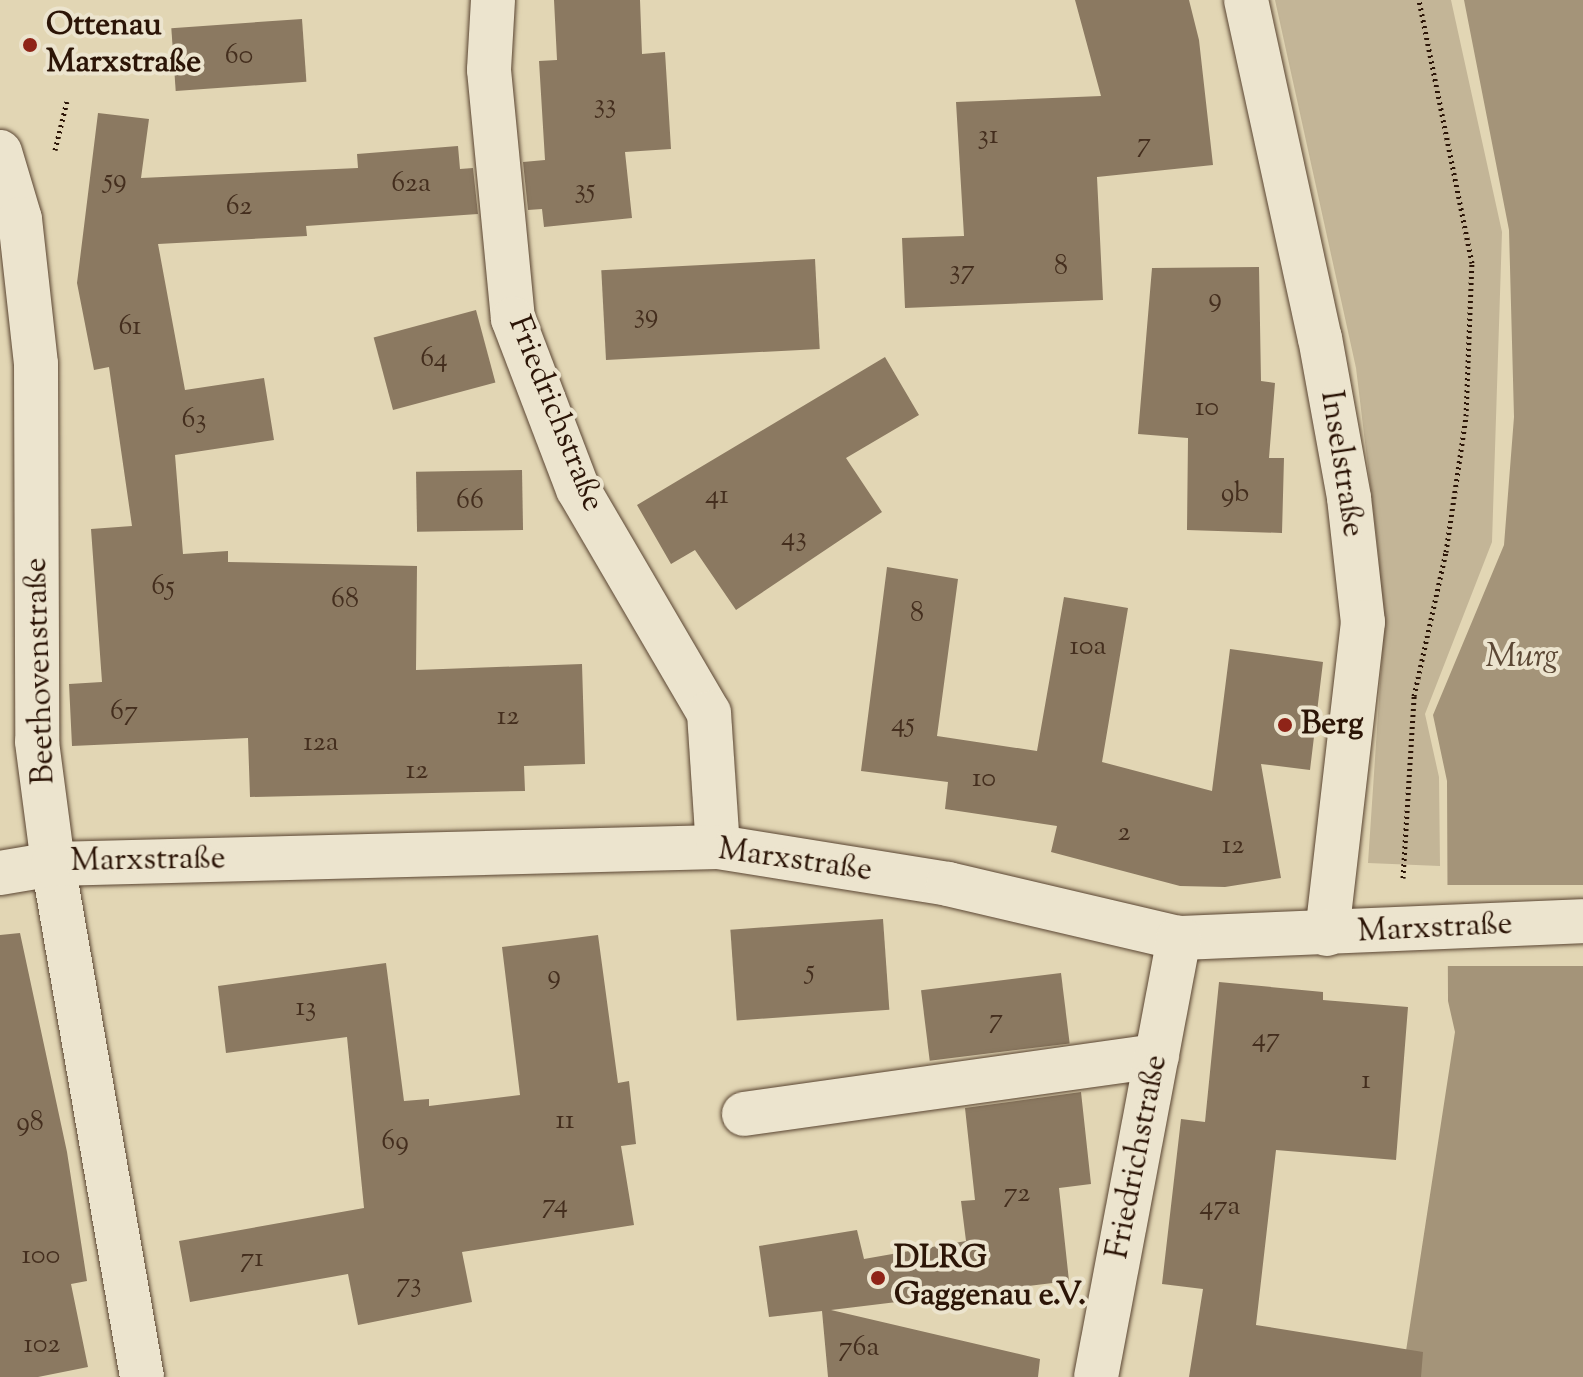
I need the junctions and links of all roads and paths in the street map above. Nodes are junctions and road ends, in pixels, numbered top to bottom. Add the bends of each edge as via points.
1 (493, 0) edge
2 (1246, 0) edge
3 (1419, 0) edge
4 (0, 152) edge
5 (718, 847) junction
6 (1403, 853) dead end
7 (53, 864) junction
8 (0, 873) edge
9 (1583, 921) edge
10 (1327, 934) junction
11 (1179, 938) junction
12 (1157, 1056) junction
13 (744, 1114) dead end
14 (142, 1377) edge
15 (1096, 1377) edge

1 - 5 street, Friedrichstraße via 489,70 513,319 578,489 709,713
2 - 10 street, Inselstraße via 1320,338 1349,498 1363,622
3 - 6 path via 1472,263 1466,416 1446,552 1414,696
4 - 7 street, Beethovenstraße via 20,219 36,364 37,742
5 - 7 street, Marxstraße
5 - 11 street, Marxstraße via 948,884
7 - 8 street, Marxstraße
7 - 14 street, Beethovenstraße
9 - 10 street, Marxstraße
10 - 11 street, Marxstraße
11 - 12 street, Friedrichstraße
12 - 13 street
12 - 15 street, Friedrichstraße

